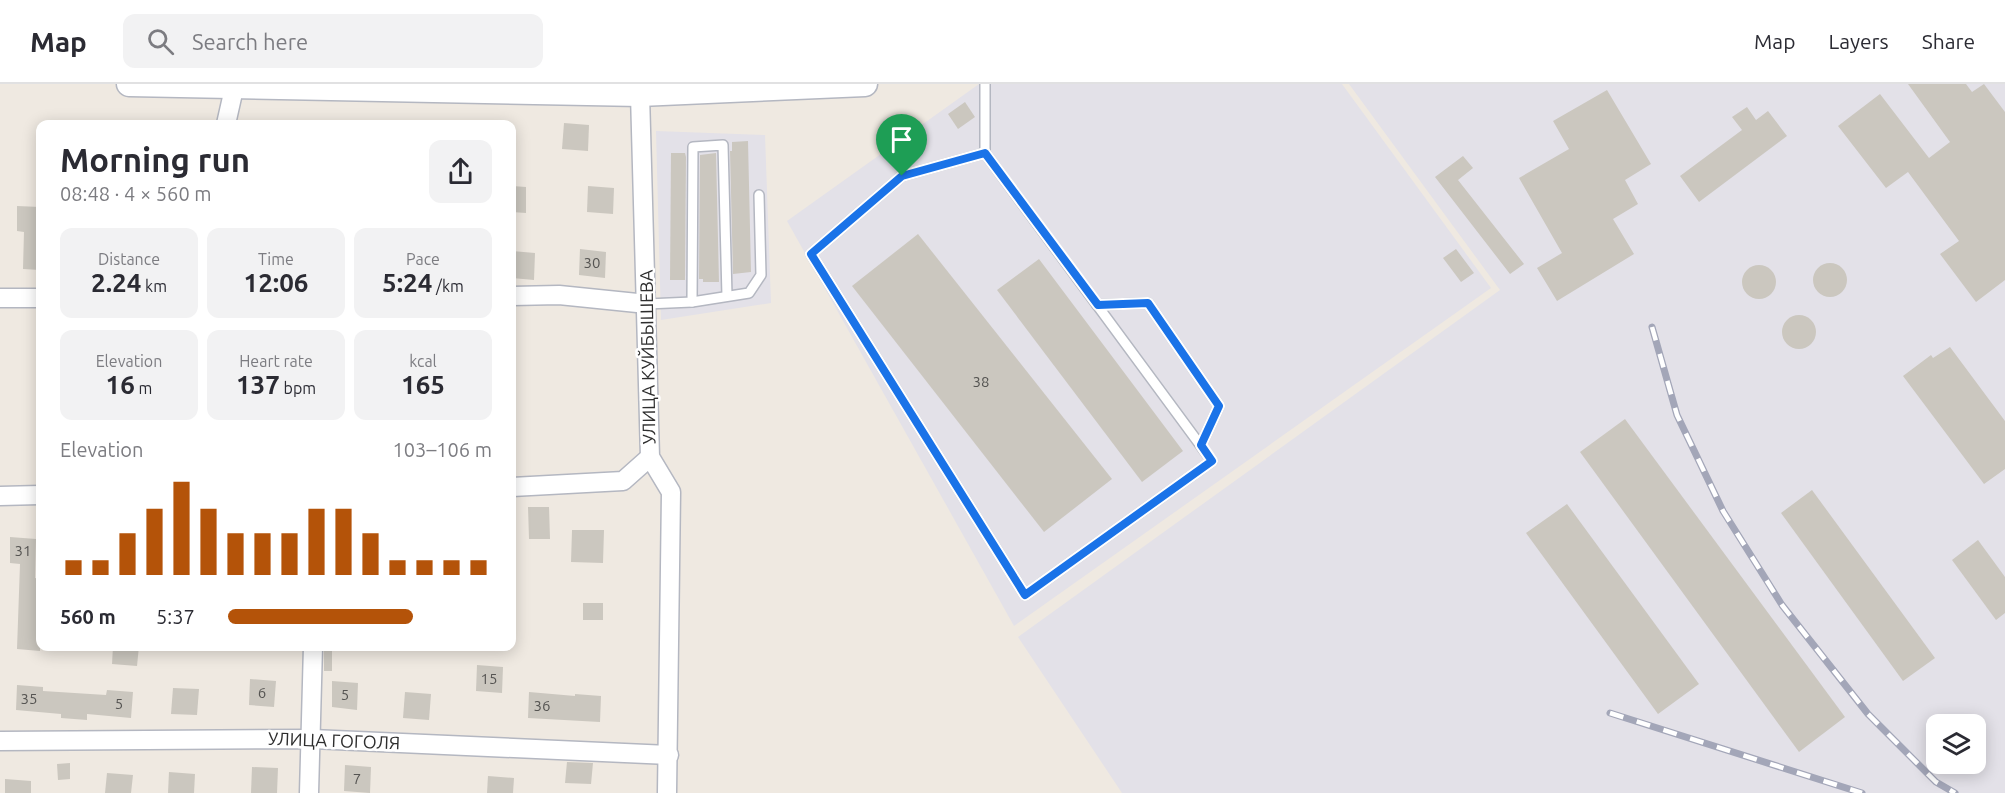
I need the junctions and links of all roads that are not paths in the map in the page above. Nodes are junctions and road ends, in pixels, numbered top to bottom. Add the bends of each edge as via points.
1 (129, 84) edge
2 (865, 84) edge
3 (985, 84) edge
4 (234, 85) edge
5 (810, 86) edge
6 (642, 89) edge
7 (227, 120) edge
8 (985, 153) junction
9 (759, 195) dead end
10 (516, 296) edge
11 (727, 296) junction
12 (0, 298) edge
13 (36, 298) edge
14 (692, 302) junction
15 (647, 304) junction
16 (1098, 305) junction
17 (1201, 445) junction
18 (650, 457) junction
19 (516, 487) edge
20 (36, 495) edge
21 (0, 496) edge
22 (313, 651) edge
23 (312, 739) junction
24 (0, 741) edge
25 (669, 755) junction
26 (309, 793) edge
27 (667, 793) edge

1 - 4 street
2 - 5 street
3 - 8 lane
4 - 6 street
4 - 7 street
5 - 6 street
6 - 15 street, УЛИЦА КУЙБЫШЕВА
8 - 16 lane
8 - 17 lane via 902,176 811,254 1025,595 1212,461
9 - 11 lane via 761,275 749,293
10 - 15 street via 559,295
11 - 14 lane
11 - 14 lane via 723,145 693,147
12 - 13 street
14 - 15 lane
15 - 18 street, УЛИЦА КУЙБЫШЕВА
16 - 17 lane
16 - 17 lane via 1148,303 1219,406
18 - 19 street via 623,481
18 - 25 street, УЛИЦА КУЙБЫШЕВА via 671,492
20 - 21 street
22 - 23 street
23 - 24 street, УЛИЦА ГОГОЛЯ
23 - 25 street, УЛИЦА ГОГОЛЯ
23 - 26 street
25 - 27 street, УЛИЦА КУЙБЫШЕВА

